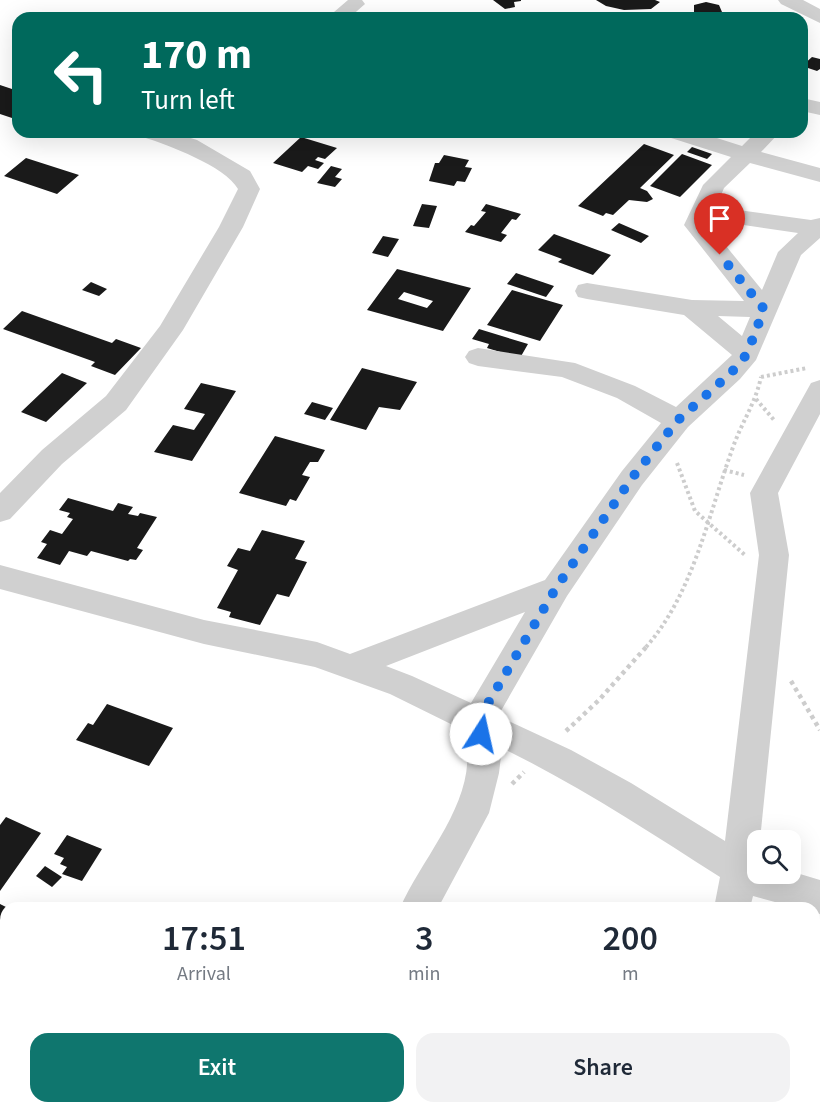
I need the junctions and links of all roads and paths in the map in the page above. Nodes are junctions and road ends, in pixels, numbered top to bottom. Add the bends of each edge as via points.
1 (788, 0) edge
2 (355, 4) dead end
3 (345, 12) edge
4 (820, 17) edge
5 (195, 138) edge
6 (694, 138) edge
7 (763, 138) edge
8 (745, 155) junction
9 (820, 175) edge
10 (702, 212) junction
11 (818, 227) edge
12 (587, 291) dead end
13 (692, 308) junction
14 (764, 309) junction
15 (478, 357) dead end
16 (754, 366) junction
17 (814, 379) edge
18 (678, 420) junction
19 (52, 457) junction
20 (0, 482) edge
21 (0, 511) edge
22 (708, 523) junction
23 (772, 572) junction
24 (0, 577) edge
25 (556, 588) junction
26 (766, 639) junction
27 (350, 667) junction
28 (477, 722) junction
29 (820, 730) edge
30 (543, 753) junction
31 (510, 786) dead end
32 (739, 870) junction
33 (820, 897) edge
34 (422, 902) edge
35 (733, 902) edge

1 - 4 street
2 - 3 street
5 - 19 street via 242,176 249,189 170,330 116,403
6 - 8 street
7 - 8 street
8 - 9 street
8 - 10 street via 714,185
10 - 11 street
10 - 14 street via 696,225
11 - 14 street via 790,252
12 - 13 street
13 - 14 street
13 - 16 street
14 - 16 street
15 - 18 street via 566,369 626,392
16 - 17 path
16 - 18 street via 731,373
16 - 22 path via 756,399 730,454
17 - 23 street via 764,494 774,555
18 - 22 path via 676,467 695,511
18 - 25 street via 632,478
19 - 20 street
19 - 21 street
22 - 23 path via 733,546
22 - 30 path via 663,628
23 - 26 street
24 - 27 street via 204,632 317,655
25 - 27 street
25 - 28 street
26 - 29 path
26 - 32 street
27 - 28 street via 401,685
28 - 30 street
28 - 34 street via 485,746 475,803
30 - 31 path
30 - 32 street via 619,794
32 - 33 street via 768,886 789,887 810,897
32 - 35 street

